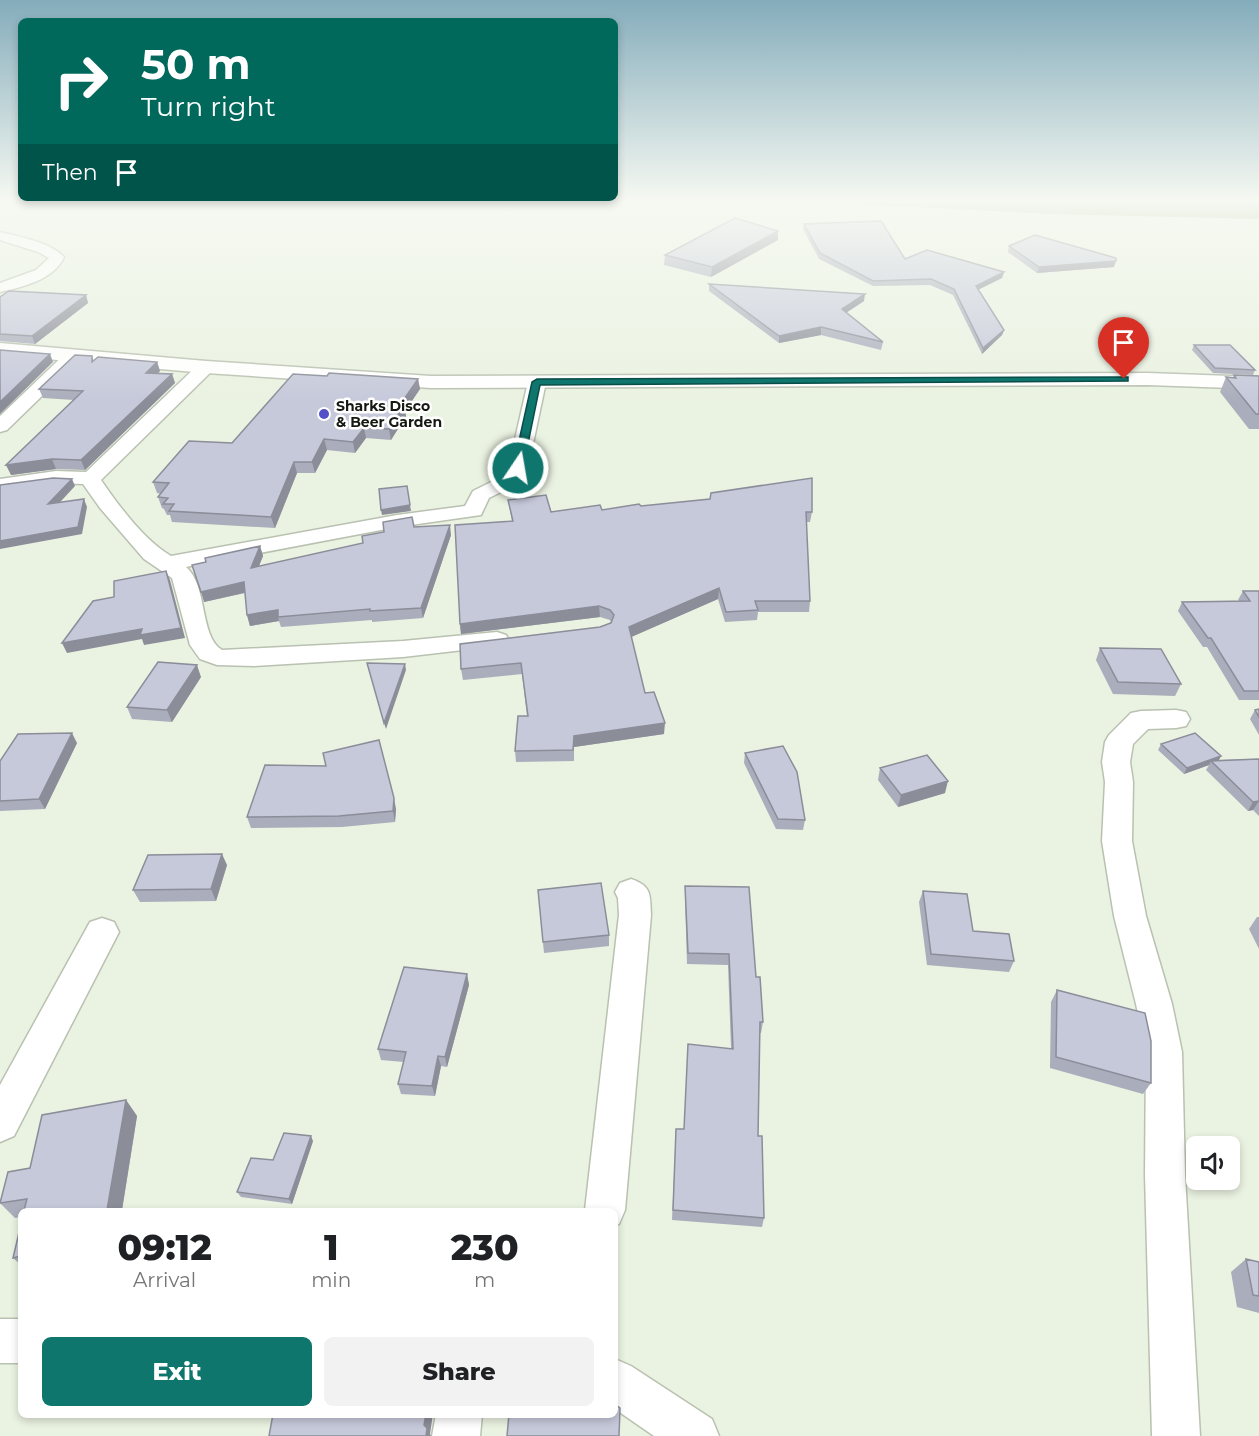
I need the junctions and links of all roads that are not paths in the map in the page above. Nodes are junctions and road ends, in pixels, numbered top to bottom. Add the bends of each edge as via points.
1 (48, 268) edge
2 (0, 288) edge
3 (0, 349) edge
4 (74, 355) junction
5 (206, 367) junction
6 (537, 382) junction
7 (1259, 383) edge
8 (0, 426) edge
9 (90, 479) junction
10 (0, 485) edge
11 (168, 563) junction
12 (521, 638) edge
13 (1176, 719) dead end
14 (631, 892) dead end
15 (102, 932) dead end
16 (0, 1123) edge
17 (605, 1208) edge
18 (0, 1341) edge
19 (18, 1341) edge
20 (618, 1384) edge
21 (458, 1418) edge
22 (456, 1436) edge
23 (695, 1436) edge
24 (1176, 1436) edge

1 - 2 street
3 - 4 street
4 - 5 street
4 - 8 street
5 - 6 street via 431,382
5 - 9 street
6 - 7 street via 1148,379
6 - 11 street via 516,477 480,495 474,511 397,521
9 - 10 street via 62,477
9 - 11 street via 106,504 152,554
11 - 12 street via 183,576 204,650 220,658 443,647
13 - 24 street via 1141,720 1119,742 1116,762 1117,841 1130,916 1164,1052
14 - 17 street via 635,915
15 - 16 street
18 - 19 street
20 - 23 street
21 - 22 street

